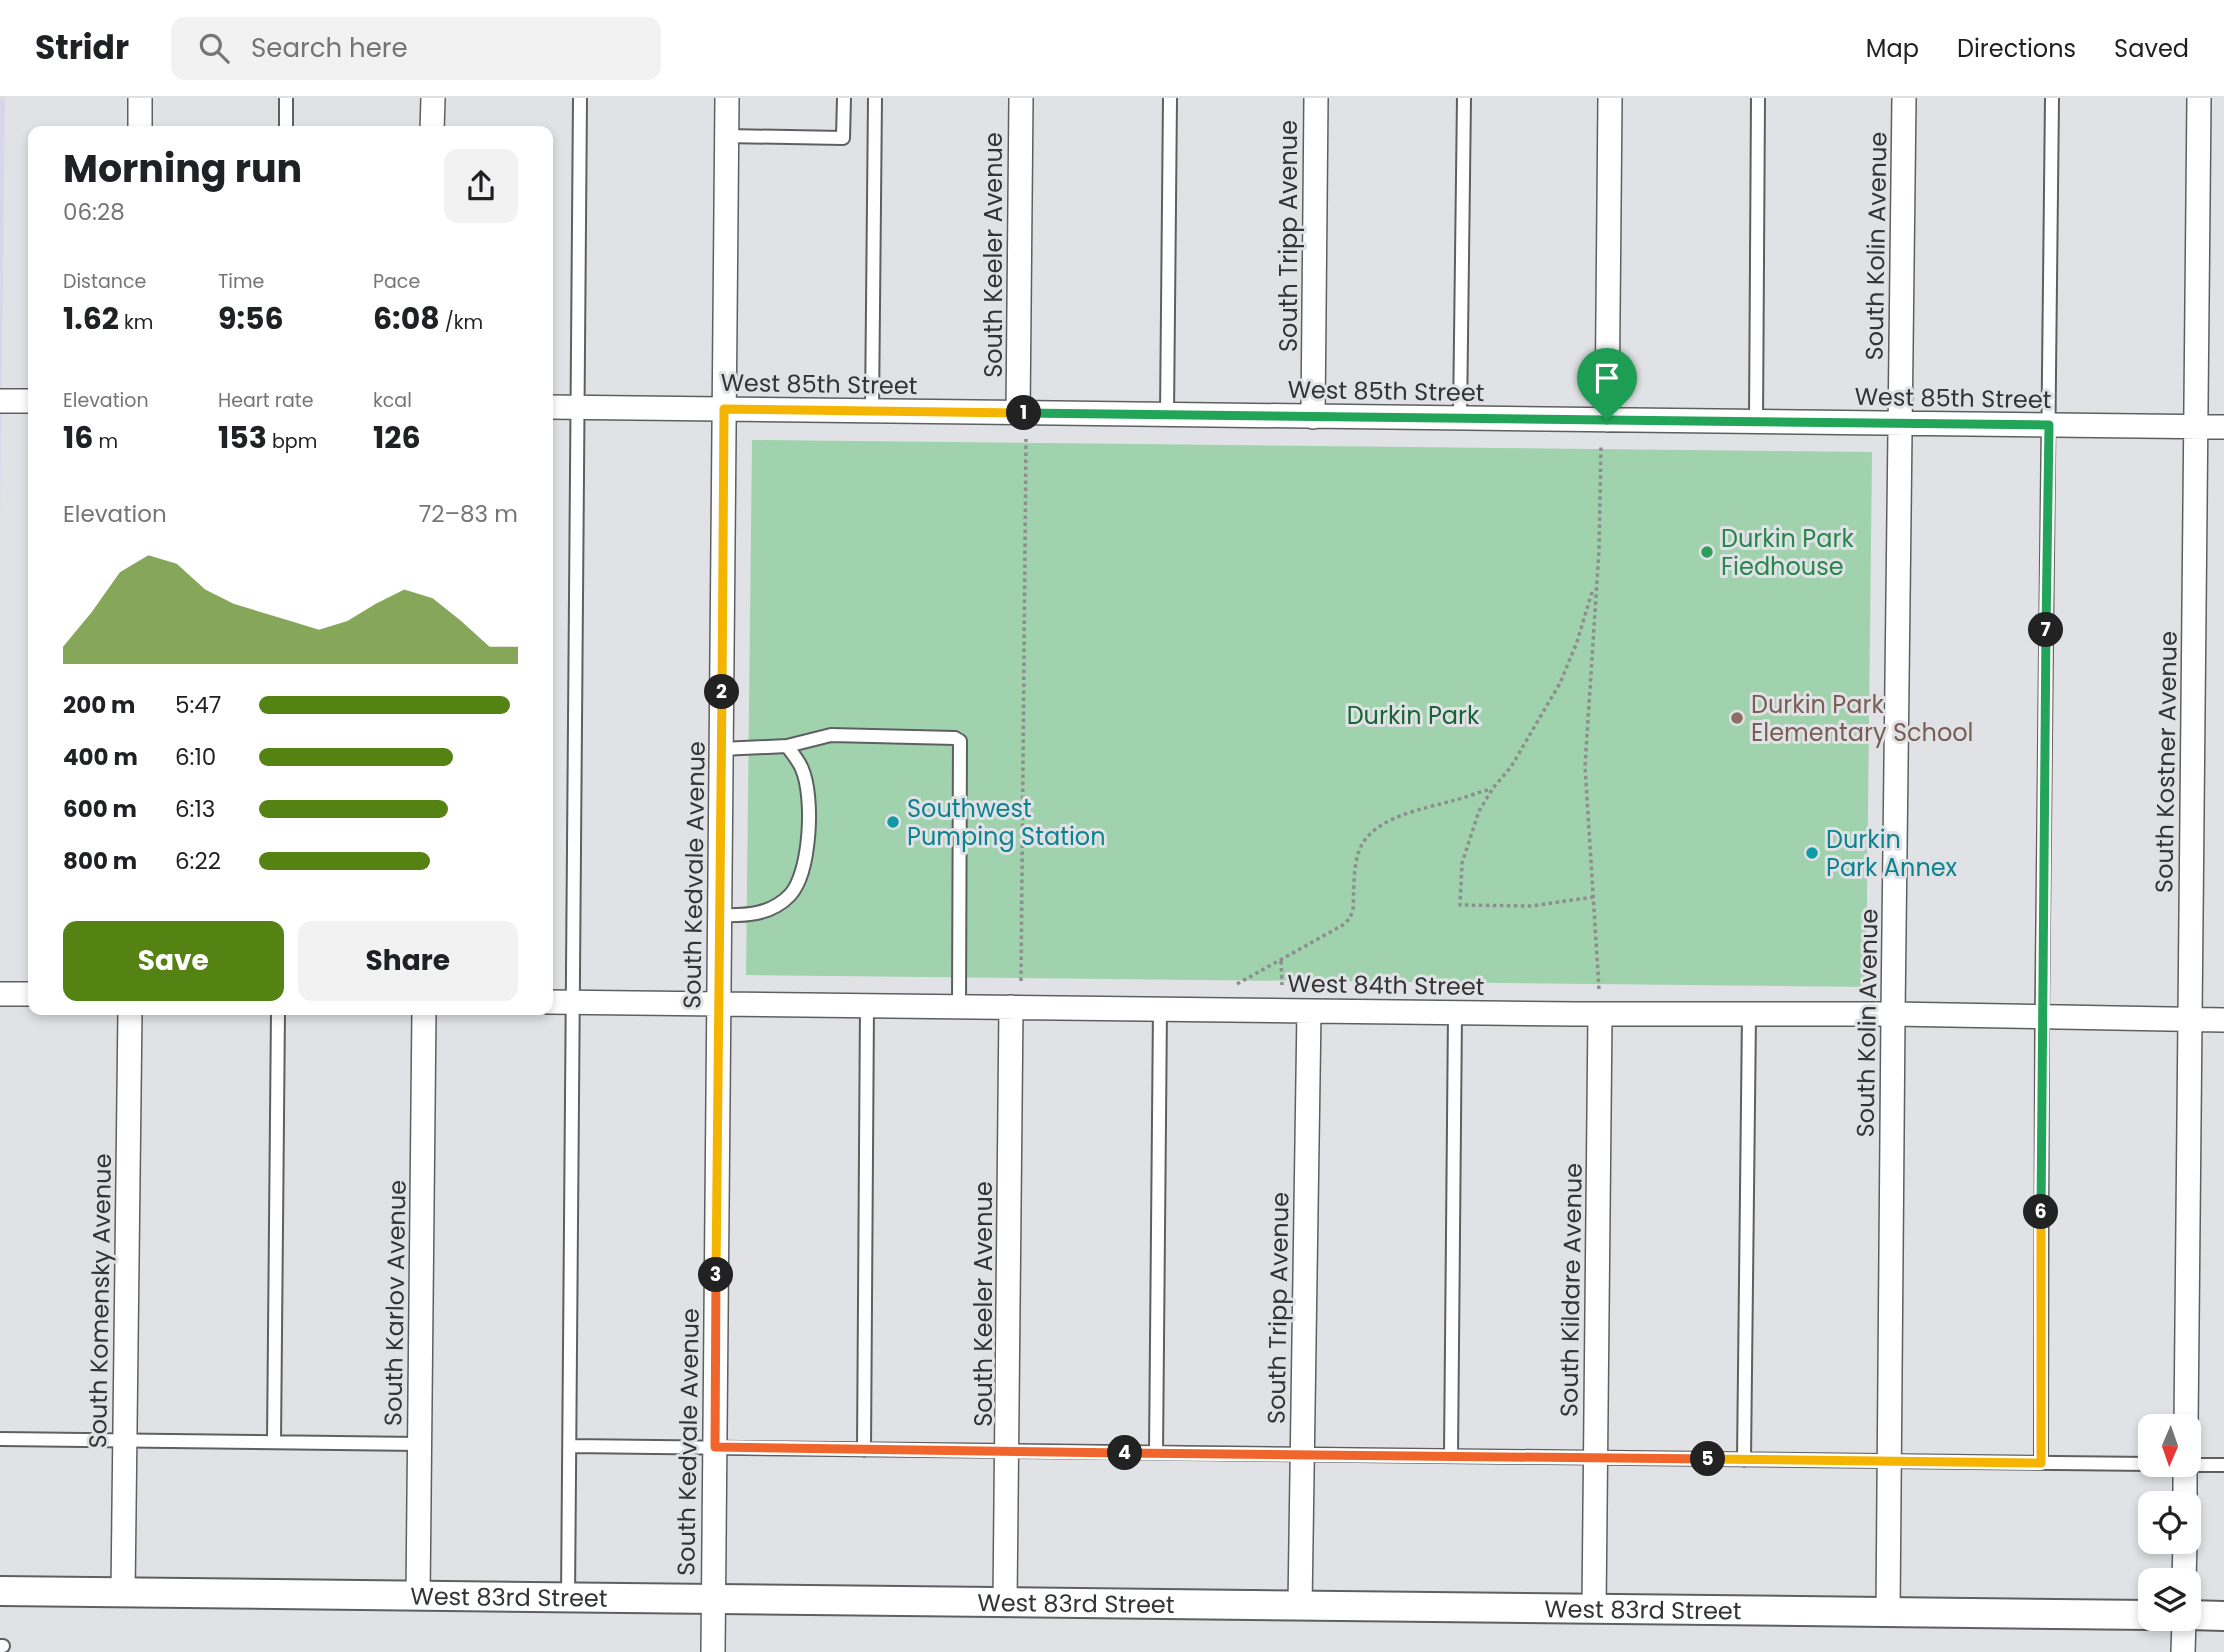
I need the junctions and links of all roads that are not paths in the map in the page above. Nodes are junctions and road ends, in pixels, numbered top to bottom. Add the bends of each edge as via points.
1 (140, 98) edge
2 (286, 98) edge
3 (433, 98) edge
4 (580, 98) edge
5 (727, 98) edge
6 (844, 98) edge
7 (875, 98) edge
8 (1021, 98) edge
9 (1170, 98) edge
10 (1315, 98) edge
11 (1464, 98) edge
12 (1610, 98) edge
13 (1758, 98) edge
14 (1904, 98) edge
15 (2052, 98) edge
16 (2199, 98) edge
17 (140, 126) edge
18 (286, 126) edge
19 (432, 126) edge
20 (727, 136) junction
21 (0, 401) edge
22 (28, 401) edge
23 (553, 407) edge
24 (577, 408) junction
25 (724, 409) junction
26 (872, 411) junction
27 (1018, 413) junction
28 (1167, 415) junction
29 (1313, 416) junction
30 (1460, 418) junction
31 (1607, 420) junction
32 (1755, 422) junction
33 (1900, 424) junction
34 (2049, 425) junction
35 (2196, 427) junction
36 (2224, 427) edge
37 (787, 746) junction
38 (721, 749) junction
39 (719, 915) junction
40 (0, 994) edge
41 (28, 994) edge
42 (553, 1002) edge
43 (573, 1002) junction
44 (719, 1003) junction
45 (867, 1005) junction
46 (959, 1006) junction
47 (1011, 1007) junction
48 (1160, 1009) junction
49 (1309, 1010) junction
50 (1455, 1012) junction
51 (1600, 1014) junction
52 (1749, 1014) junction
53 (1892, 1014) junction
54 (130, 1015) edge
55 (278, 1015) edge
56 (424, 1015) edge
57 (2042, 1017) junction
58 (2189, 1019) junction
59 (2224, 1020) edge
60 (2186, 1414) edge
61 (0, 1439) edge
62 (124, 1439) junction
63 (274, 1441) junction
64 (419, 1444) junction
65 (570, 1446) junction
66 (715, 1447) junction
67 (864, 1450) junction
68 (1008, 1452) junction
69 (1156, 1453) junction
70 (1302, 1454) junction
71 (1451, 1456) junction
72 (1596, 1458) junction
73 (1744, 1460) junction
74 (1890, 1462) junction
75 (2041, 1463) junction
76 (2138, 1464) edge
77 (2202, 1465) edge
78 (2224, 1465) edge
79 (0, 1591) edge
80 (123, 1593) junction
81 (418, 1596) junction
82 (569, 1598) junction
83 (713, 1599) junction
84 (1005, 1602) junction
85 (1300, 1606) junction
86 (1594, 1609) junction
87 (1888, 1612) junction
88 (2138, 1615) edge
89 (2201, 1615) edge
90 (2224, 1616) edge
91 (2184, 1631) edge
92 (713, 1652) edge
93 (2183, 1652) edge

1 - 17 street
2 - 18 lane
3 - 19 street
4 - 24 lane
5 - 20 street, South Kedvale Avenue
6 - 20 lane via 843,138
7 - 26 lane
8 - 27 street, South Keeler Avenue
9 - 28 lane
10 - 29 street, South Tripp Avenue
11 - 30 lane
12 - 31 street
13 - 32 lane
14 - 33 street, South Kolin Avenue
15 - 34 lane
16 - 35 street, South Kostner Avenue
20 - 25 street, South Kedvale Avenue
21 - 22 street
23 - 24 street, West 85th Street
24 - 25 street, West 85th Street
24 - 43 lane
25 - 26 street, West 85th Street
25 - 38 street, South Kedvale Avenue
26 - 27 street, West 85th Street
27 - 28 street, West 85th Street
28 - 29 street, West 85th Street
29 - 30 street, West 85th Street
30 - 31 street, West 85th Street
31 - 32 street, West 85th Street
32 - 33 street, West 85th Street
33 - 34 street, West 85th Street
33 - 53 street, South Kolin Avenue
34 - 35 street, West 85th Street
34 - 57 lane
35 - 36 street, West 85th Street
35 - 58 street, South Kostner Avenue
37 - 38 lane
37 - 39 lane via 802,769 806,786 806,858 799,880 790,894 761,913
37 - 46 lane via 831,735 960,741
38 - 39 street, South Kedvale Avenue
39 - 44 street, South Kedvale Avenue
40 - 41 street
42 - 43 street, West 84th Street
43 - 44 street, West 84th Street
43 - 65 lane
44 - 45 street, West 84th Street
44 - 66 street, South Kedvale Avenue
45 - 46 street, West 84th Street
45 - 67 lane
46 - 47 street, West 84th Street
47 - 48 street, West 84th Street
47 - 68 street, South Keeler Avenue
48 - 49 street, West 84th Street
48 - 69 lane
49 - 50 street, West 84th Street
49 - 70 street, South Tripp Avenue
50 - 51 street, West 84th Street
50 - 71 lane
51 - 52 street, West 84th Street
51 - 72 street, South Kildare Avenue
52 - 53 street, West 84th Street
52 - 73 lane
53 - 57 street, West 84th Street
53 - 74 street, South Kolin Avenue
54 - 62 street, South Komensky Avenue
55 - 63 lane
56 - 64 street, South Karlov Avenue
57 - 58 street, West 84th Street
57 - 75 lane
58 - 59 street, West 84th Street
58 - 60 street, South Kostner Avenue
61 - 62 lane
62 - 63 lane
62 - 80 street, South Komensky Avenue
63 - 64 lane
64 - 81 street, South Karlov Avenue
65 - 66 lane
65 - 82 lane
66 - 67 lane
66 - 83 street, South Kedvale Avenue
67 - 68 lane
68 - 69 lane
68 - 84 street, South Keeler Avenue
69 - 70 lane
70 - 71 lane
70 - 85 street, South Tripp Avenue
71 - 72 lane
72 - 73 lane
72 - 86 street, South Kildare Avenue
73 - 74 lane
74 - 75 lane
74 - 87 street, South Kolin Avenue
75 - 76 lane
77 - 78 lane
79 - 80 street, West 83rd Street
80 - 81 street, West 83rd Street
81 - 82 street, West 83rd Street
82 - 83 street, West 83rd Street
83 - 84 street, West 83rd Street
83 - 92 street, South Kedvale Avenue
84 - 85 street, West 83rd Street
85 - 86 street, West 83rd Street
86 - 87 street, West 83rd Street
87 - 88 street, West 83rd Street
89 - 90 street
91 - 93 street

